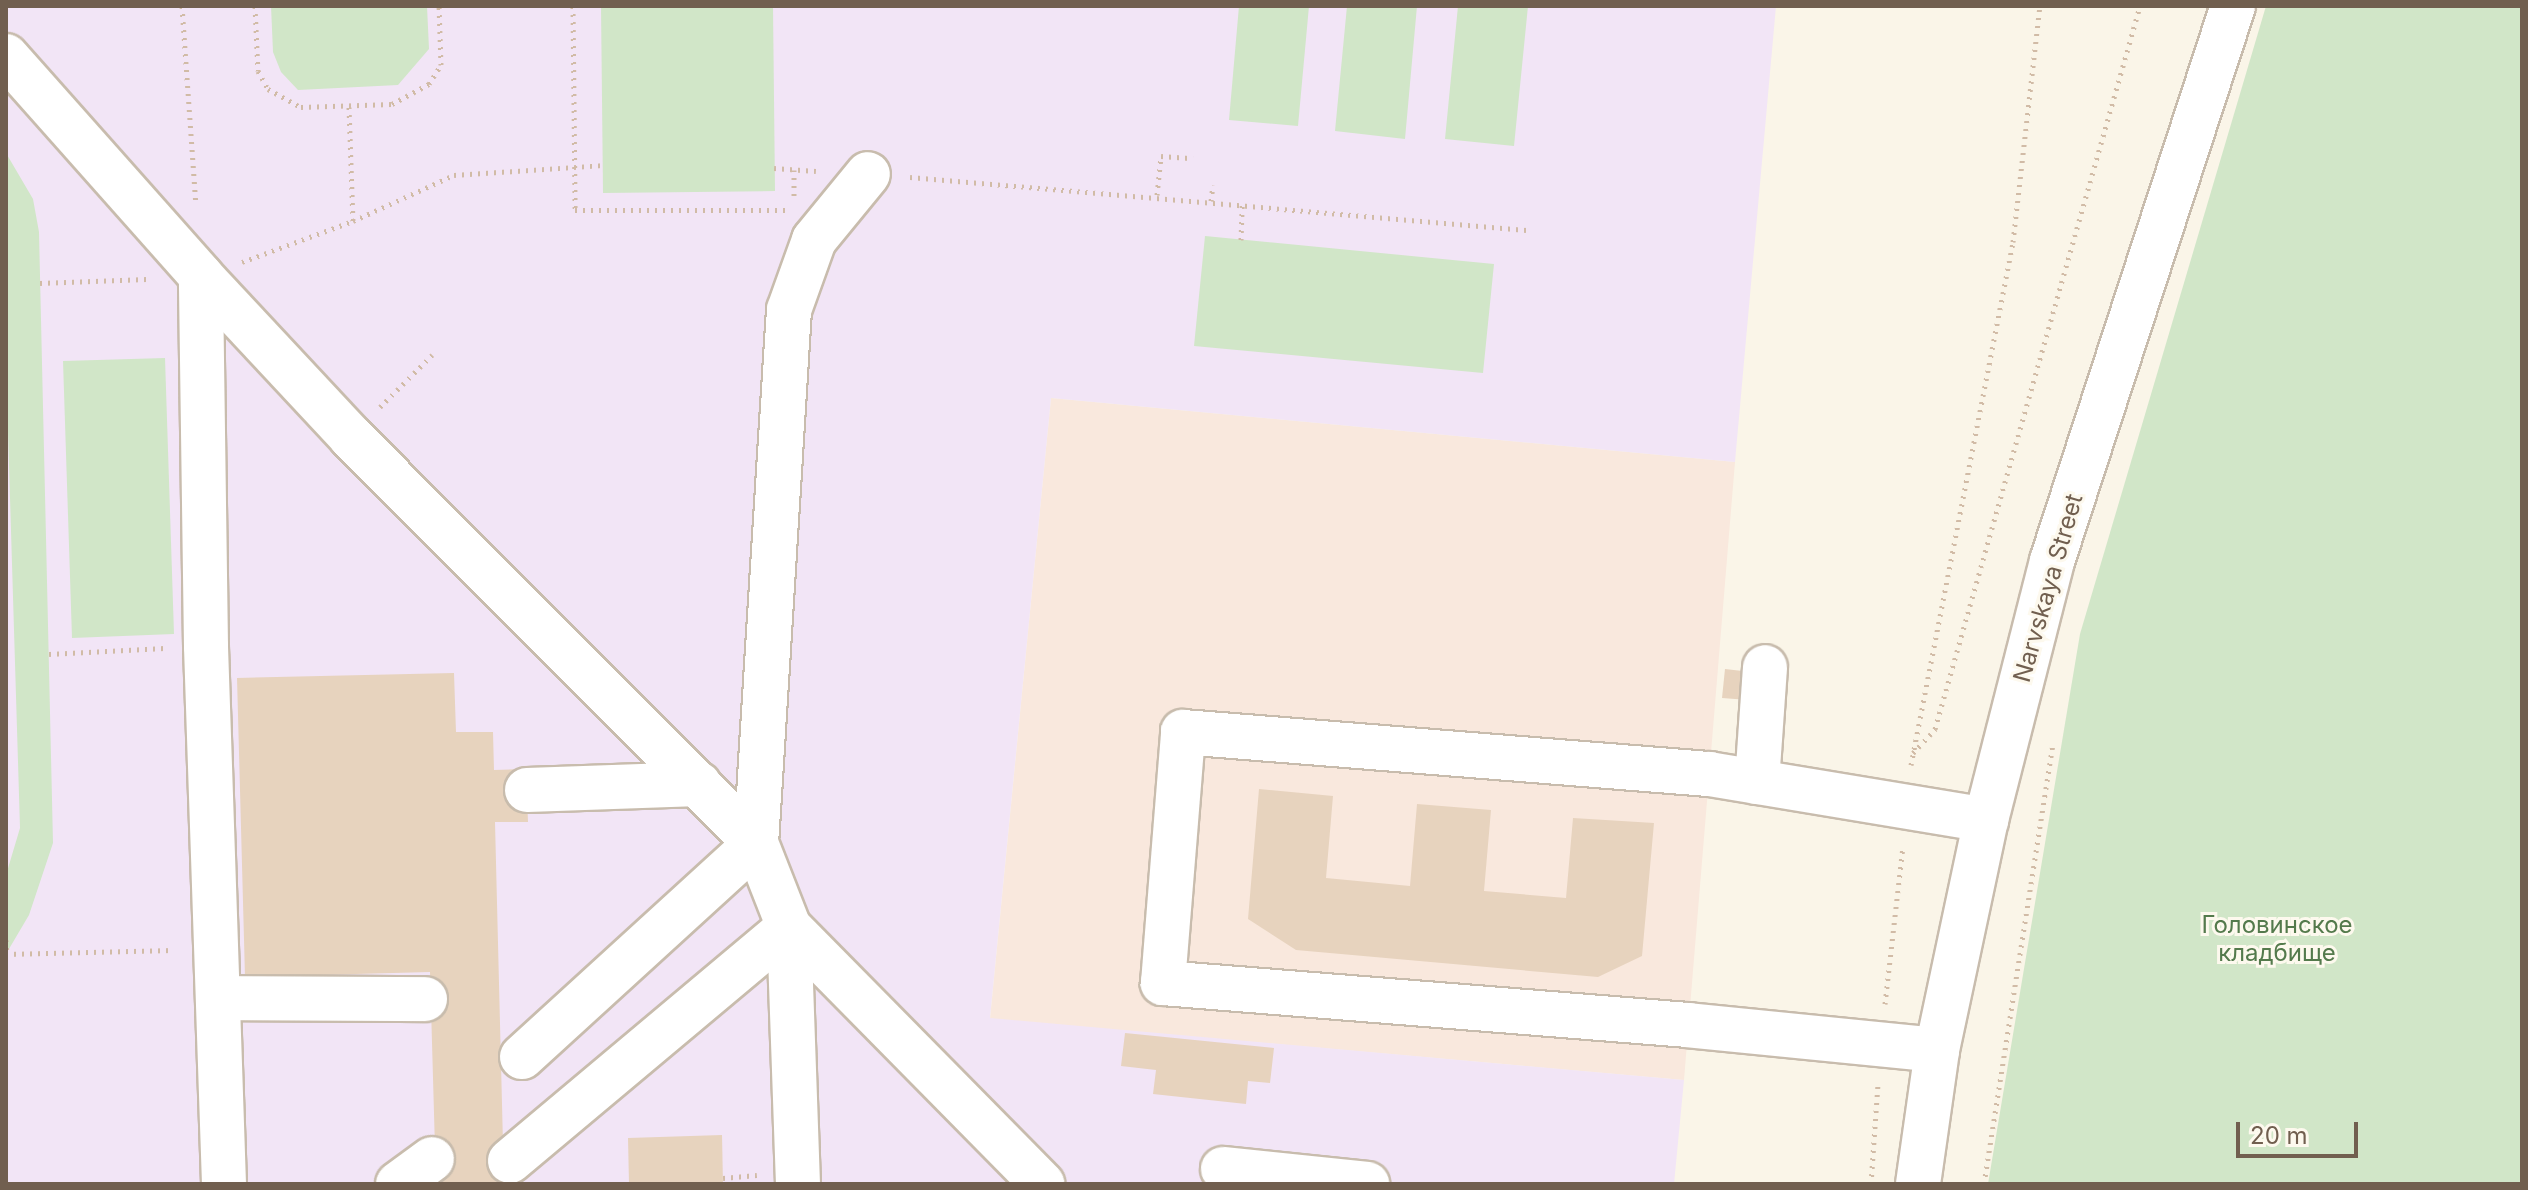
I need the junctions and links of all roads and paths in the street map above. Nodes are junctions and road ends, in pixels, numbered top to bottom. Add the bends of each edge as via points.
1 (182, 6) edge
2 (255, 6) edge
3 (439, 6) edge
4 (573, 6) edge
5 (2040, 6) edge
6 (2140, 6) edge
7 (2233, 6) edge
8 (6, 56) edge
9 (349, 107) junction
10 (1193, 158) dead end
11 (603, 165) dead end
12 (575, 166) junction
13 (774, 168) dead end
14 (794, 170) junction
15 (868, 174) junction
16 (1213, 185) dead end
17 (1157, 195) junction
18 (1211, 201) junction
19 (1242, 203) junction
20 (197, 213) dead end
21 (353, 221) junction
22 (1527, 230) dead end
23 (1241, 240) dead end
24 (201, 276) junction
25 (40, 283) dead end
26 (432, 355) dead end
27 (351, 437) junction
28 (206, 646) junction
29 (49, 654) dead end
30 (1765, 667) dead end
31 (2053, 738) dead end
32 (1912, 754) junction
33 (1757, 782) junction
34 (699, 784) junction
35 (527, 790) dead end
36 (1908, 804) junction
37 (1986, 820) junction
38 (756, 843) junction
39 (789, 927) junction
40 (6, 940) edge
41 (219, 949) junction
42 (6, 954) edge
43 (221, 998) junction
44 (425, 999) dead end
45 (1881, 1044) junction
46 (1937, 1050) junction
47 (522, 1057) dead end
48 (510, 1161) dead end
49 (1223, 1169) dead end
50 (723, 1178) dead end
51 (778, 1179) edge
52 (224, 1184) edge
53 (1042, 1184) edge
54 (1367, 1184) edge
55 (1871, 1184) edge
56 (1918, 1184) edge
57 (1984, 1184) edge

1 - 20 path
2 - 9 path via 258,71 268,89 301,107
3 - 9 path via 441,65 429,84 392,104
4 - 12 path
5 - 32 path via 2013,242
6 - 32 path via 1935,729
7 - 37 street, Narvskaya Street via 2052,561
8 - 24 street
9 - 21 path
10 - 17 path via 1161,156
11 - 12 path
12 - 14 path via 575,210 795,210
12 - 21 path via 454,175
13 - 14 path
14 - 15 path
15 - 17 path
15 - 38 street via 814,240 789,310
16 - 18 path
17 - 18 path
18 - 19 path
19 - 22 path
19 - 23 path
21 - 24 path
24 - 25 path
24 - 27 street
24 - 28 street
26 - 27 path
27 - 34 street
28 - 29 path
28 - 41 street
30 - 33 street
31 - 57 path
32 - 36 path
33 - 36 street
33 - 45 street via 1183,732 1163,983
34 - 35 street
34 - 38 street
36 - 37 street
36 - 45 path
37 - 46 street, Narvskaya Street
38 - 39 street
38 - 47 street
39 - 48 street
39 - 51 street
39 - 53 street
40 - 42 path
41 - 42 path
41 - 43 street
43 - 44 street
43 - 52 street
45 - 46 street
45 - 55 path
46 - 56 street, Narvskaya Street
49 - 54 street
50 - 51 path

